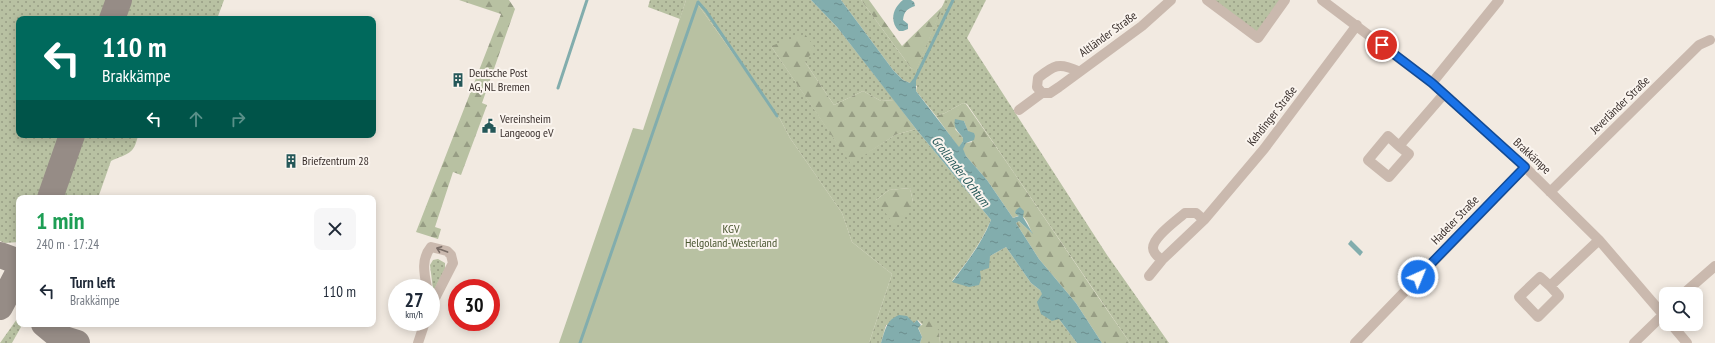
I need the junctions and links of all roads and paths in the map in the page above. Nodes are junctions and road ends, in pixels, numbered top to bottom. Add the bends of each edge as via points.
1 (1171, 0) edge
2 (1207, 0) edge
3 (1285, 0) edge
4 (1322, 0) edge
5 (1500, 0) edge
6 (1357, 25) junction
7 (1710, 40) dead end
8 (1078, 71) junction
9 (1432, 83) junction
10 (1042, 94) junction
11 (1444, 94) junction
12 (1019, 110) dead end
13 (1399, 146) dead end
14 (1525, 167) junction
15 (1550, 192) junction
16 (1204, 220) junction
17 (1599, 240) junction
18 (1162, 260) junction
19 (1715, 266) edge
20 (1149, 276) dead end
21 (426, 279) edge
22 (1550, 286) dead end
23 (1691, 287) edge
24 (440, 288) edge
25 (1659, 308) edge
26 (1659, 320) edge
27 (422, 331) edge
28 (1677, 331) edge
29 (418, 343) edge
30 (1355, 343) edge
31 (1634, 343) edge
32 (1688, 343) edge

1 - 8 street, Altländer Straße via 1142,26
2 - 3 street via 1258,38
4 - 6 street, Brakkämpe
5 - 9 street
6 - 9 street, Brakkämpe
6 - 16 street, Kehdinger Straße via 1264,149
7 - 15 street, Jeverländer Straße via 1699,45
8 - 10 street, Altländer Straße via 1050,93
8 - 10 street, Altländer Straße via 1061,65 1051,68 1038,78 1037,87
9 - 11 street, Brakkämpe
10 - 12 street, Altländer Straße
11 - 13 street
11 - 14 street, Brakkämpe
14 - 15 street, Brakkämpe
14 - 30 street, Hadeler Straße
15 - 17 street, Brakkämpe
16 - 18 street, Kehdinger Straße
16 - 18 street via 1196,213 1185,213 1168,228 1153,246 1154,252
17 - 22 street
17 - 25 street, Brakkämpe
18 - 20 street, Kehdinger Straße
19 - 23 street
24 -> 21 street via 453,263 447,251 431,247 426,253
26 - 31 street
27 - 29 street
28 - 32 street

